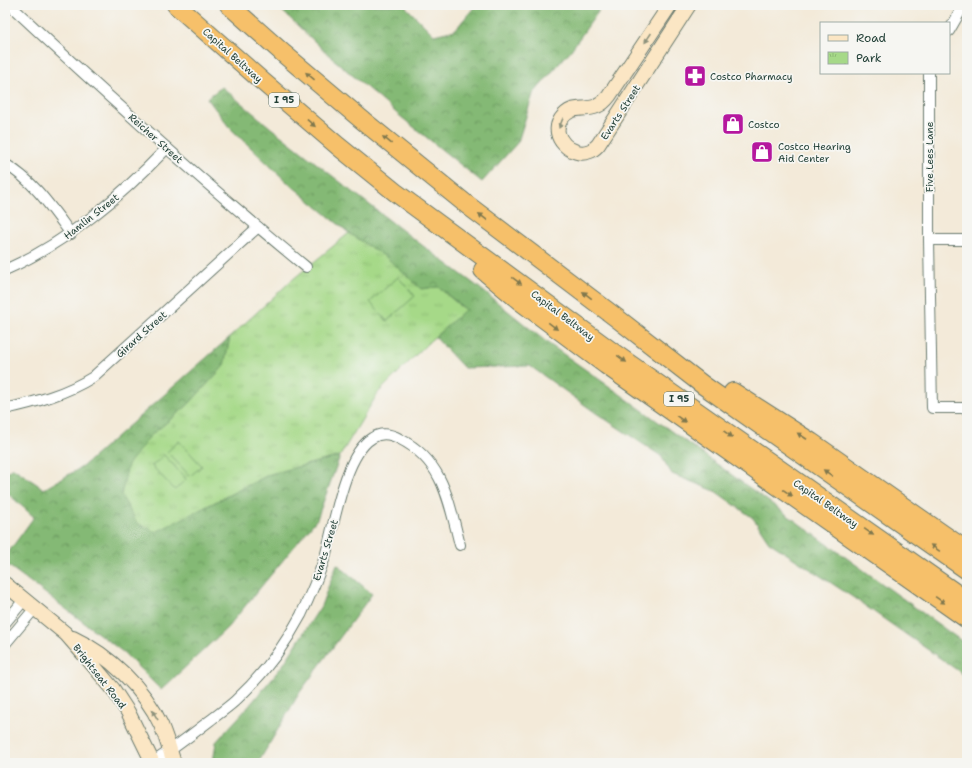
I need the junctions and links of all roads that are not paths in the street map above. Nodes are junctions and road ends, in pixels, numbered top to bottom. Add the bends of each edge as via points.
1 (10, 5) edge
2 (176, 5) edge
3 (229, 5) edge
4 (670, 5) edge
5 (689, 5) edge
6 (964, 5) edge
7 (950, 29) edge
8 (929, 74) edge
9 (167, 148) junction
10 (5, 164) edge
11 (258, 227) junction
12 (71, 234) junction
13 (929, 240) junction
14 (967, 240) edge
15 (306, 267) dead end
16 (5, 270) edge
17 (618, 318) junction
18 (967, 408) edge
19 (5, 409) edge
20 (914, 514) junction
21 (967, 542) edge
22 (460, 545) dead end
23 (967, 551) edge
24 (967, 570) edge
25 (5, 584) edge
26 (30, 604) junction
27 (966, 614) edge
28 (5, 623) edge
29 (66, 634) junction
30 (5, 644) edge
31 (172, 757) edge
32 (153, 763) edge

1 - 9 street, Reicher Street
2 -> 27 highway, Capital Beltway / I 95 via 520,301 631,383
17 -> 3 highway, I 95 via 466,204 355,114
4 -> 5 street, Evarts Street via 604,102 596,107 575,108 560,121 560,140 567,147 582,152 590,151 598,145
6 - 7 street
8 - 13 street, Five Lees Lane
9 - 11 street, Reicher Street
9 - 12 street, Hamlin Street
10 - 12 street via 35,187
11 - 15 street, Reicher Street
11 - 19 street, Girard Street via 93,377 70,390
12 - 16 street, Hamlin Street
13 - 14 street
13 - 18 street, Five Lees Lane via 932,408
20 -> 17 highway via 811,442
24 -> 17 highway, I 95 via 703,385
20 - 21 highway
20 - 23 highway
22 - 31 street, Evarts Street via 445,489 432,465 398,437 390,434 372,437 360,449 350,470 316,582 285,642 234,702
25 - 26 street, Brightseat Road
26 - 28 street
26 - 29 street, Brightseat Road
26 - 30 street
31 -> 29 street, Brightseat Road via 161,725 136,688 95,650
29 - 32 street, Brightseat Road via 113,689 128,712
31 - 32 street, Evarts Street

